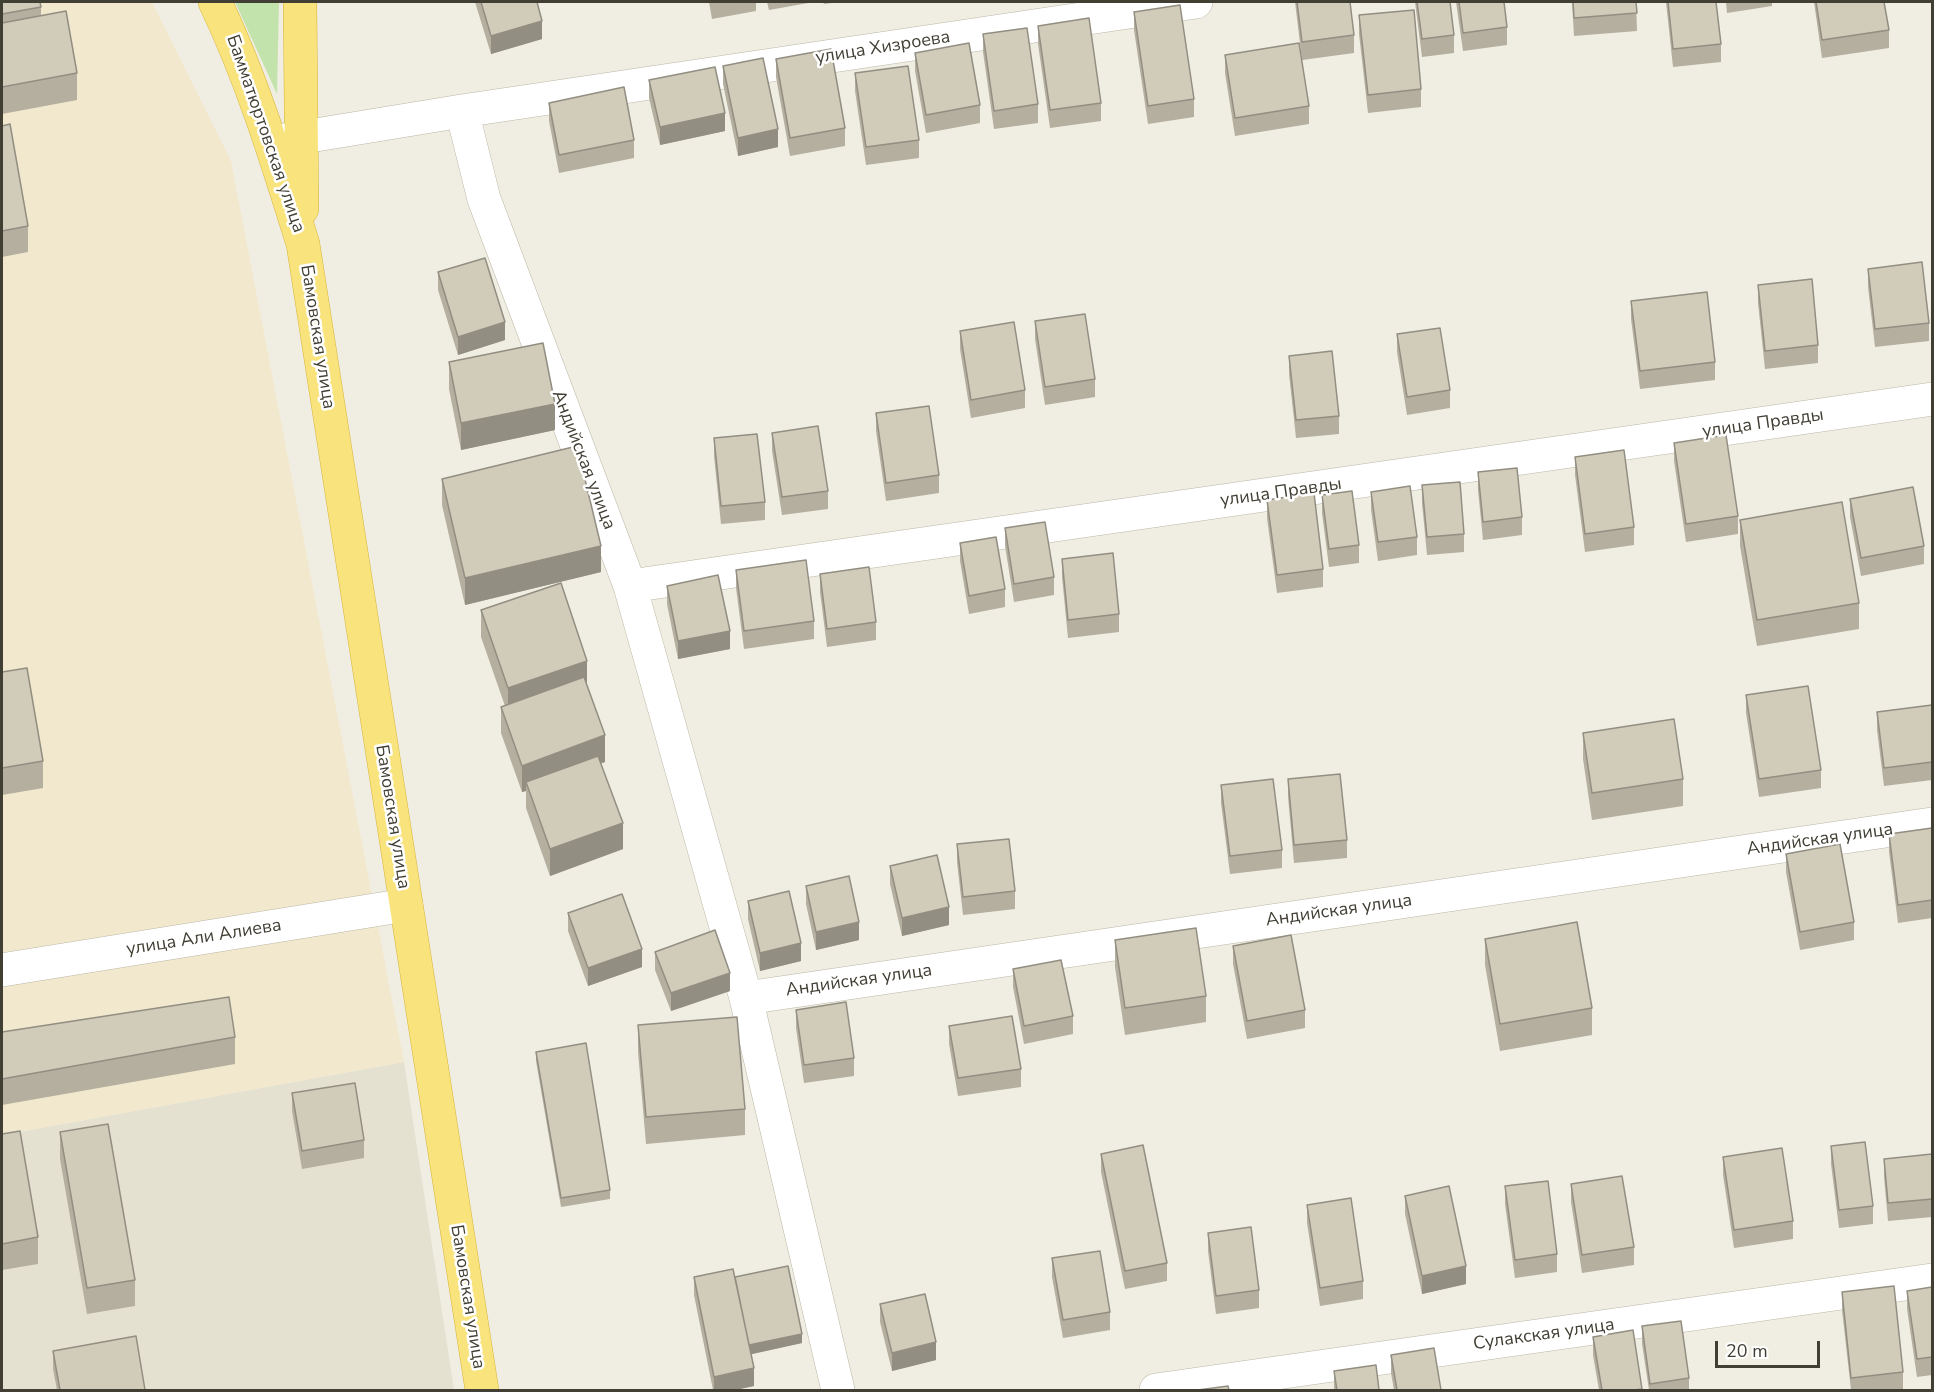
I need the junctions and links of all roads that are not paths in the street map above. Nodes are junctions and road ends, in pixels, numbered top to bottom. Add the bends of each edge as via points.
1 (215, 2) edge
2 (300, 2) edge
3 (1196, 2) edge
4 (462, 111) junction
5 (286, 140) junction
6 (303, 244) joint
7 (1932, 399) edge
8 (630, 586) junction
9 (1932, 824) edge
10 (406, 906) junction
11 (2, 970) edge
12 (746, 998) junction
13 (1932, 1280) edge
14 (482, 1390) edge
15 (838, 1390) edge
16 (1156, 1390) edge

1 - 5 highway, Бамматюртовская улица
2 - 5 highway, Бамматюртовская улица
3 - 4 street, улица Хизроева
4 - 5 street
4 - 8 street, Андийская улица via 484,199
5 - 6 highway, Бамматюртовская улица
6 - 10 highway, Бамовская улица
7 - 8 street, улица Правды
8 - 12 street, Андийская улица
9 - 12 street, Андийская улица
10 - 11 street, улица Али Алиева
10 - 14 highway, Бамовская улица
12 - 15 street, Андийская улица
13 - 16 street, Сулакская улица

